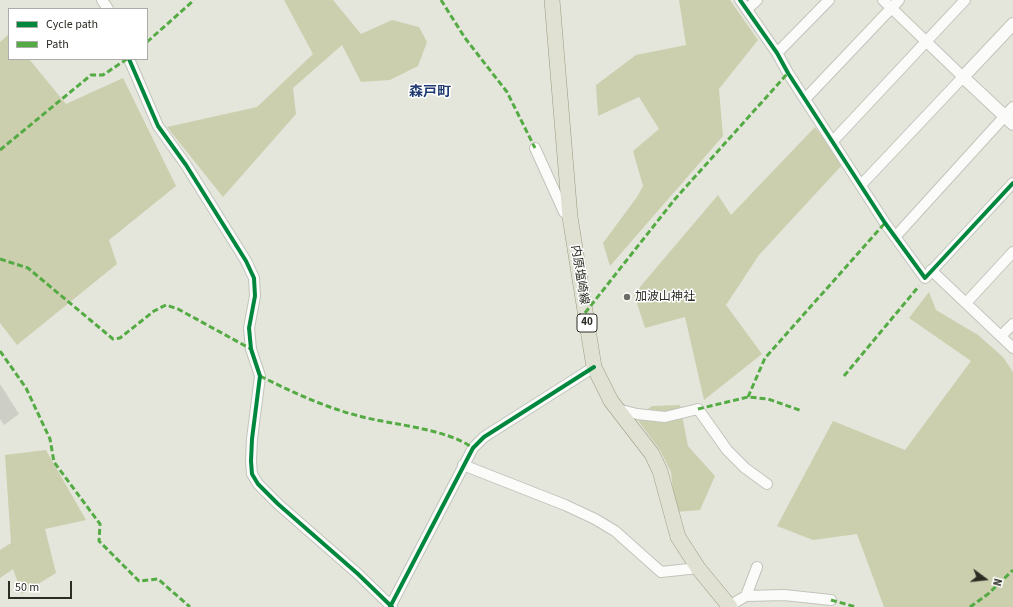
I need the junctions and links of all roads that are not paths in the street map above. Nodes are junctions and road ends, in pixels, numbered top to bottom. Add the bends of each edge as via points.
1 (552, 0) edge
2 (740, 0) edge
3 (757, 0) edge
4 (829, 0) edge
5 (883, 0) edge
6 (899, 0) edge
7 (965, 0) edge
8 (891, 8) junction
9 (747, 9) junction
10 (1013, 24) edge
11 (925, 42) junction
12 (777, 53) junction
13 (129, 60) edge
14 (963, 77) junction
15 (806, 98) junction
16 (1013, 107) edge
17 (1009, 120) edge
18 (833, 141) junction
19 (535, 148) dead end
20 (1013, 183) edge
21 (861, 185) junction
22 (570, 217) junction
23 (895, 237) junction
24 (1013, 252) edge
25 (931, 270) junction
26 (966, 303) junction
27 (1013, 324) edge
28 (1001, 336) junction
29 (1013, 348) edge
30 (594, 367) junction
31 (617, 409) junction
32 (463, 465) junction
33 (767, 484) dead end
34 (698, 568) junction
35 (757, 568) dead end
36 (746, 596) junction
37 (831, 600) dead end
38 (391, 607) edge
39 (730, 607) edge

1 - 22 main road, 内原塩崎線 / 40
2 - 9 street
3 - 9 street
4 - 12 street
5 - 8 street
6 - 8 street
7 - 11 street
8 - 11 street
8 - 15 street
9 - 12 street
10 - 14 street
11 - 14 street
11 - 18 street
12 - 15 street
13 - 38 street via 158,126 198,184 254,278 249,328 251,349 260,376 252,439 252,474 258,484 278,504 358,574
14 - 17 street
14 - 21 street
15 - 18 street
16 - 17 street
17 - 23 street
18 - 21 street
19 - 22 street via 564,212
20 - 25 street
21 - 23 street
22 - 30 main road, 内原塩崎線 / 40
23 - 25 street via 925,278
24 - 26 street
25 - 26 street
26 - 28 street
27 - 28 street
28 - 29 street
30 - 31 main road, 内原塩崎線 / 40 via 605,392
30 - 32 street via 484,437 473,448
31 - 33 street via 665,417 698,409 727,450 744,468
31 - 34 main road, 内原塩崎線 / 40 via 652,454 660,471 678,537
32 - 34 street via 565,505 602,523 615,531 661,572
32 - 38 street
34 - 39 main road, 内原塩崎線 / 40
35 - 36 street
36 - 37 street via 784,595
36 - 39 street

